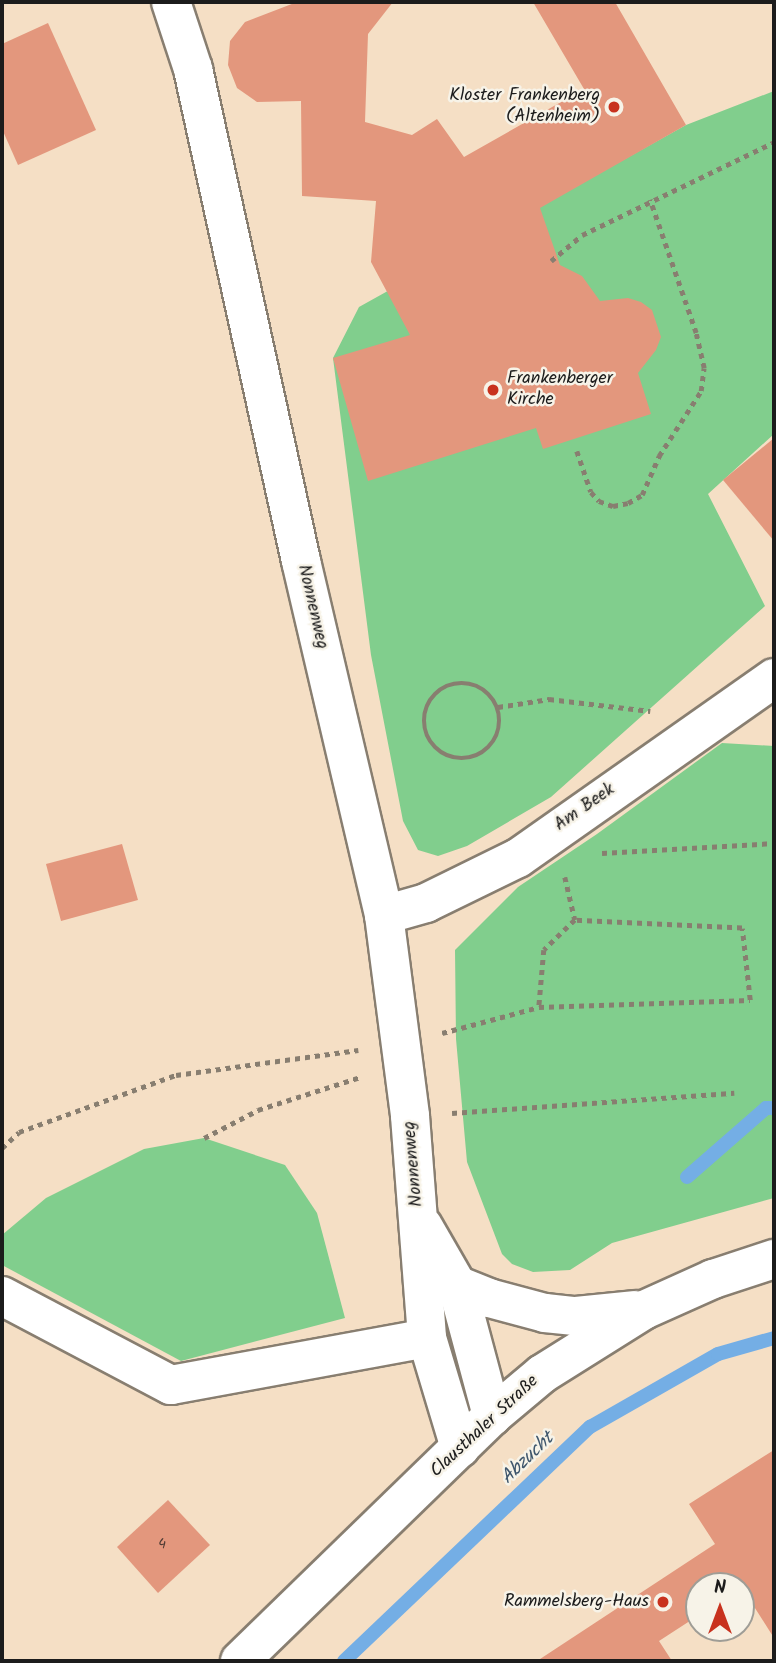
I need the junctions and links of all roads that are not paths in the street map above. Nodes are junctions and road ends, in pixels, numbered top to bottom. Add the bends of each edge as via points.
1 (171, 2) edge
2 (774, 678) edge
3 (384, 915) junction
4 (419, 1219) junction
5 (774, 1259) edge
6 (457, 1285) junction
7 (2, 1296) edge
8 (644, 1310) junction
9 (427, 1338) junction
10 (492, 1416) junction
11 (460, 1448) junction
12 (240, 1661) edge

1 - 3 main road, Nonnenweg via 193,69
2 - 3 main road, Am Beek via 518,858 426,903
3 - 4 main road, Nonnenweg
4 - 6 main road, Nonnenweg
4 - 9 main road, Nonnenweg
5 - 8 main road, Clausthaler Straße via 713,1279
6 - 8 main road via 545,1313 575,1316
6 - 10 main road, Nonnenweg
7 - 9 main road via 171,1385
8 - 10 main road, Clausthaler Straße via 542,1374
9 - 11 main road, Nonnenweg
10 - 11 main road, Clausthaler Straße
11 - 12 main road, Clausthaler Straße

